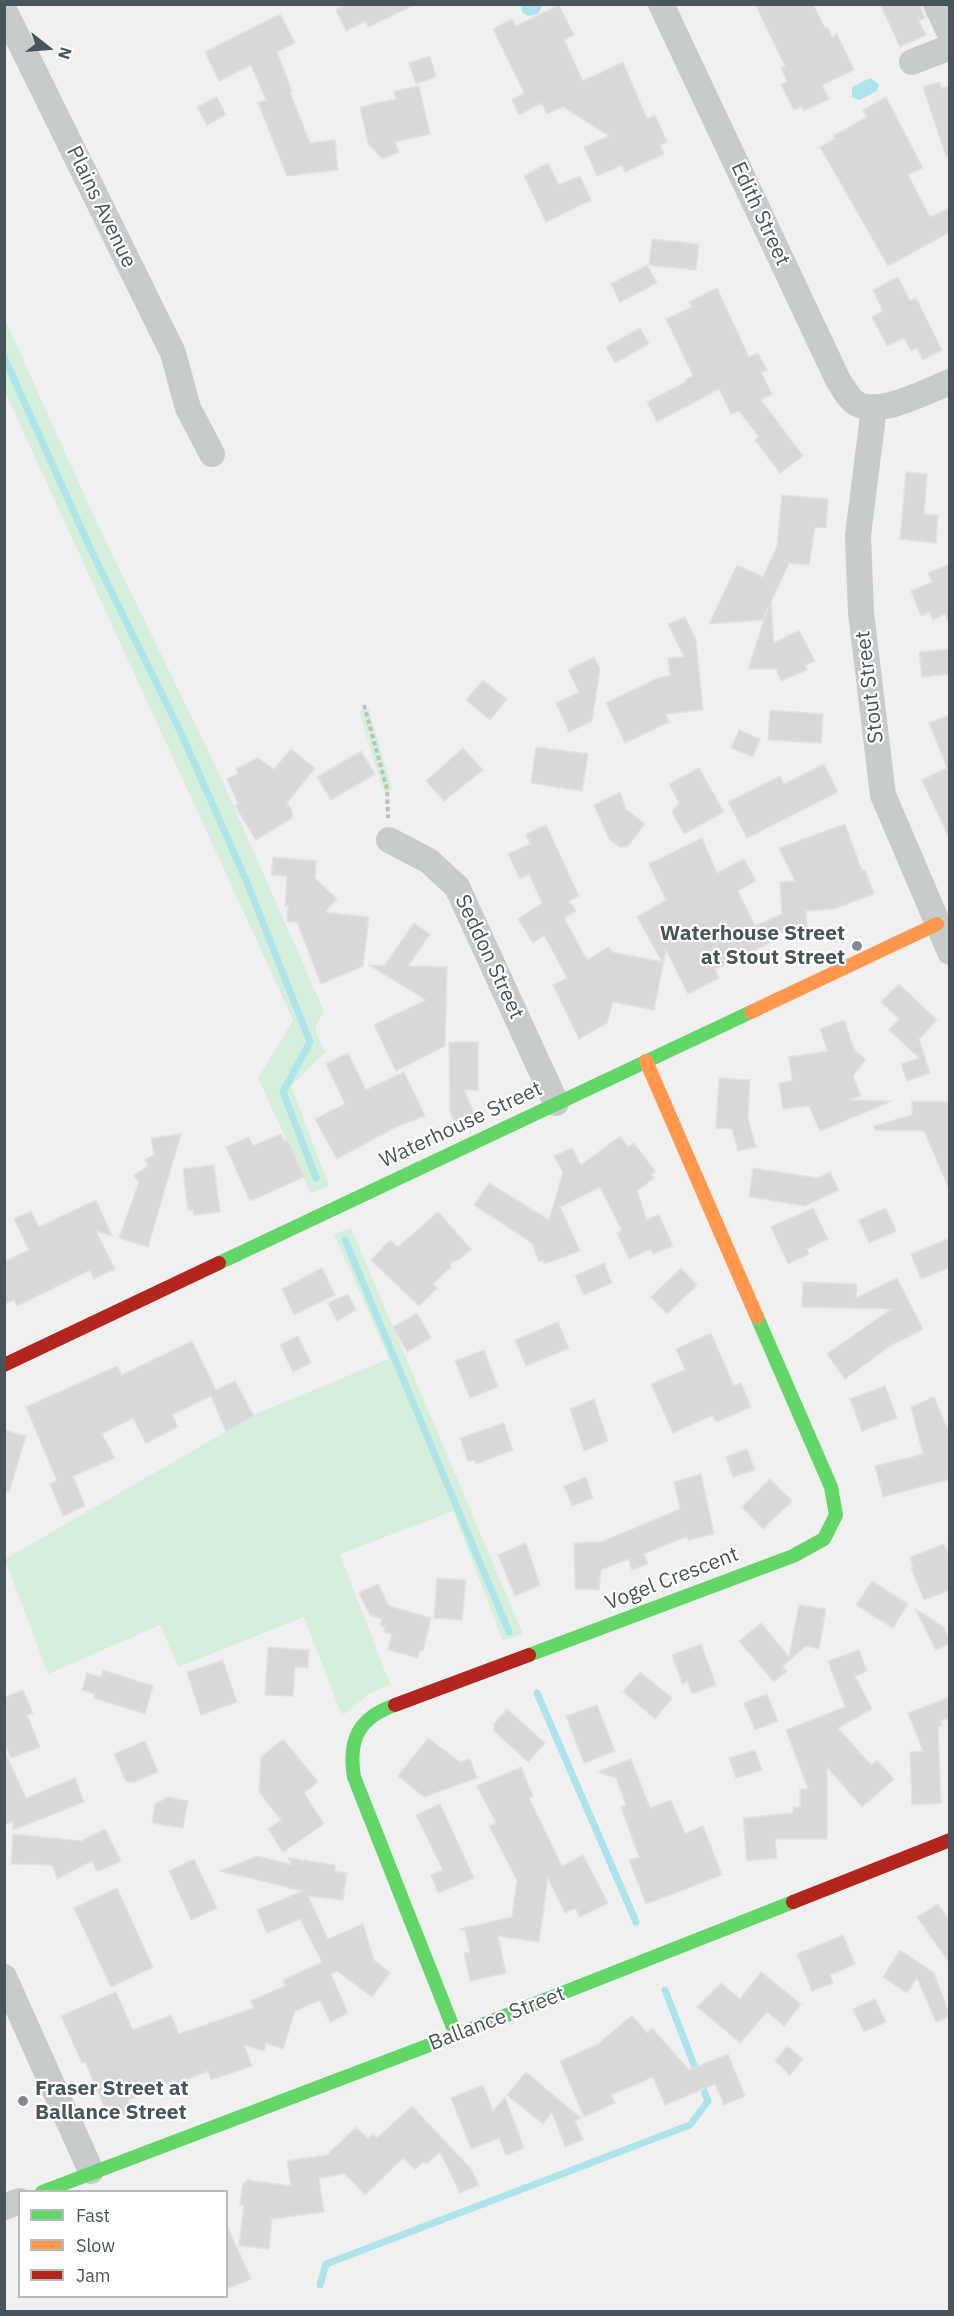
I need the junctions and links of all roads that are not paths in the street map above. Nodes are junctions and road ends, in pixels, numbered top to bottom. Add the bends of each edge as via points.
1 (661, 4) edge
2 (936, 4) edge
3 (4, 10) edge
4 (950, 34) edge
5 (950, 47) edge
6 (912, 62) dead end
7 (950, 382) edge
8 (874, 408) junction
9 (212, 454) dead end
10 (389, 840) road end
11 (937, 924) junction
12 (950, 952) edge
13 (646, 1061) junction
14 (556, 1103) junction
15 (4, 1365) edge
16 (950, 1840) edge
17 (4, 1977) edge
18 (456, 2035) junction
19 (91, 2171) junction
20 (47, 2190) edge

1 - 8 street, Edith Street via 838,380 852,400
2 - 4 street
3 - 9 street, Plains Avenue via 173,353 188,408
5 - 6 street
7 - 8 street
8 - 11 street, Stout Street via 858,535 861,613 876,746 883,795
10 - 14 street, Seddon Street via 429,861 458,887
11 - 12 street, Stout Street
11 - 13 street, Waterhouse Street
13 - 14 street, Waterhouse Street
13 - 18 street, Vogel Crescent via 831,1487 836,1515 824,1539 793,1556 386,1708 359,1727 349,1752 354,1777
14 - 15 street, Waterhouse Street
16 - 18 street, Ballance Street
17 - 19 street
18 - 19 street, Ballance Street
19 - 20 street, Ballance Street

